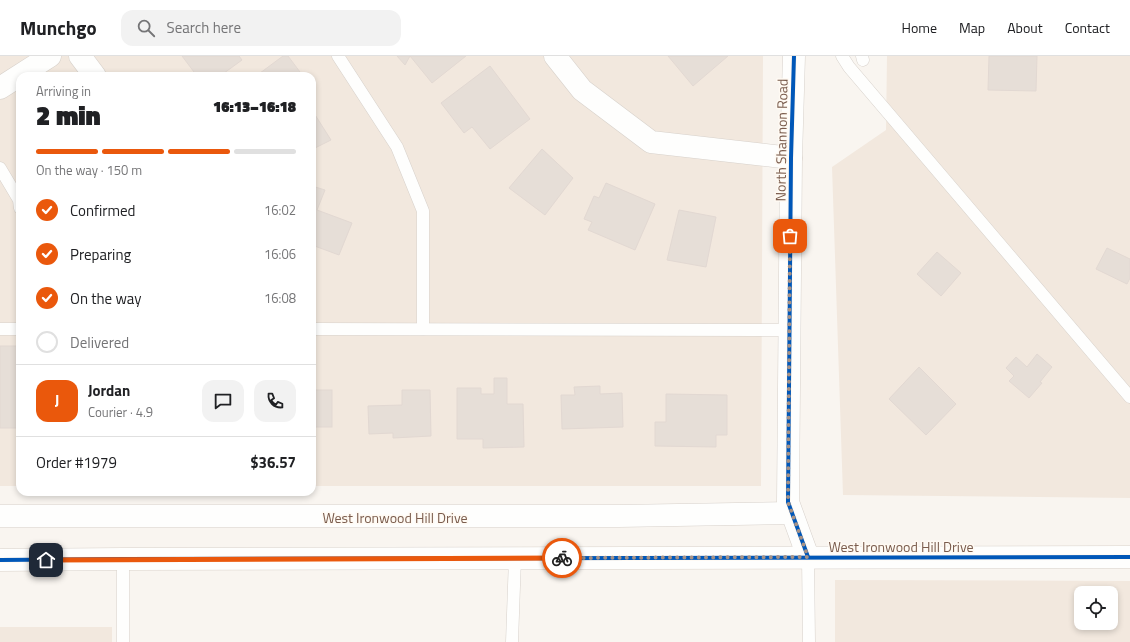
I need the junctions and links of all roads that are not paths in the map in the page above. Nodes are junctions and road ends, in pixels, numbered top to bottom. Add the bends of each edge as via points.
1 (50, 56) edge
2 (80, 56) edge
3 (338, 56) edge
4 (555, 56) edge
5 (794, 56) edge
6 (842, 56) edge
7 (25, 72) edge
8 (92, 72) edge
9 (16, 78) edge
10 (0, 88) edge
11 (791, 158) junction
12 (0, 168) edge
13 (16, 195) edge
14 (0, 329) edge
15 (16, 329) edge
16 (316, 329) edge
17 (422, 329) junction
18 (790, 330) junction
19 (1130, 397) edge
20 (790, 513) junction
21 (0, 516) edge
22 (808, 557) junction
23 (1130, 557) edge
24 (515, 558) junction
25 (123, 559) junction
26 (0, 560) edge
27 (123, 642) edge
28 (512, 642) edge
29 (809, 642) edge

1 - 7 street
2 - 8 street
3 - 17 lane via 397,148 422,211
4 - 11 street via 582,90 652,142
5 - 11 street, North Shannon Road
6 - 19 lane
9 - 10 street
11 - 18 street, North Shannon Road
12 - 13 lane
14 - 15 lane
16 - 17 lane
17 - 18 lane
18 - 20 street, North Shannon Road
20 - 21 street, West Ironwood Hill Drive via 604,516
20 - 22 street, North Shannon Road
22 - 23 street, West Ironwood Hill Drive
22 - 24 street, West Ironwood Hill Drive
22 - 29 lane
24 - 25 street, West Ironwood Hill Drive
24 - 28 lane
25 - 26 street, West Ironwood Hill Drive
25 - 27 lane

